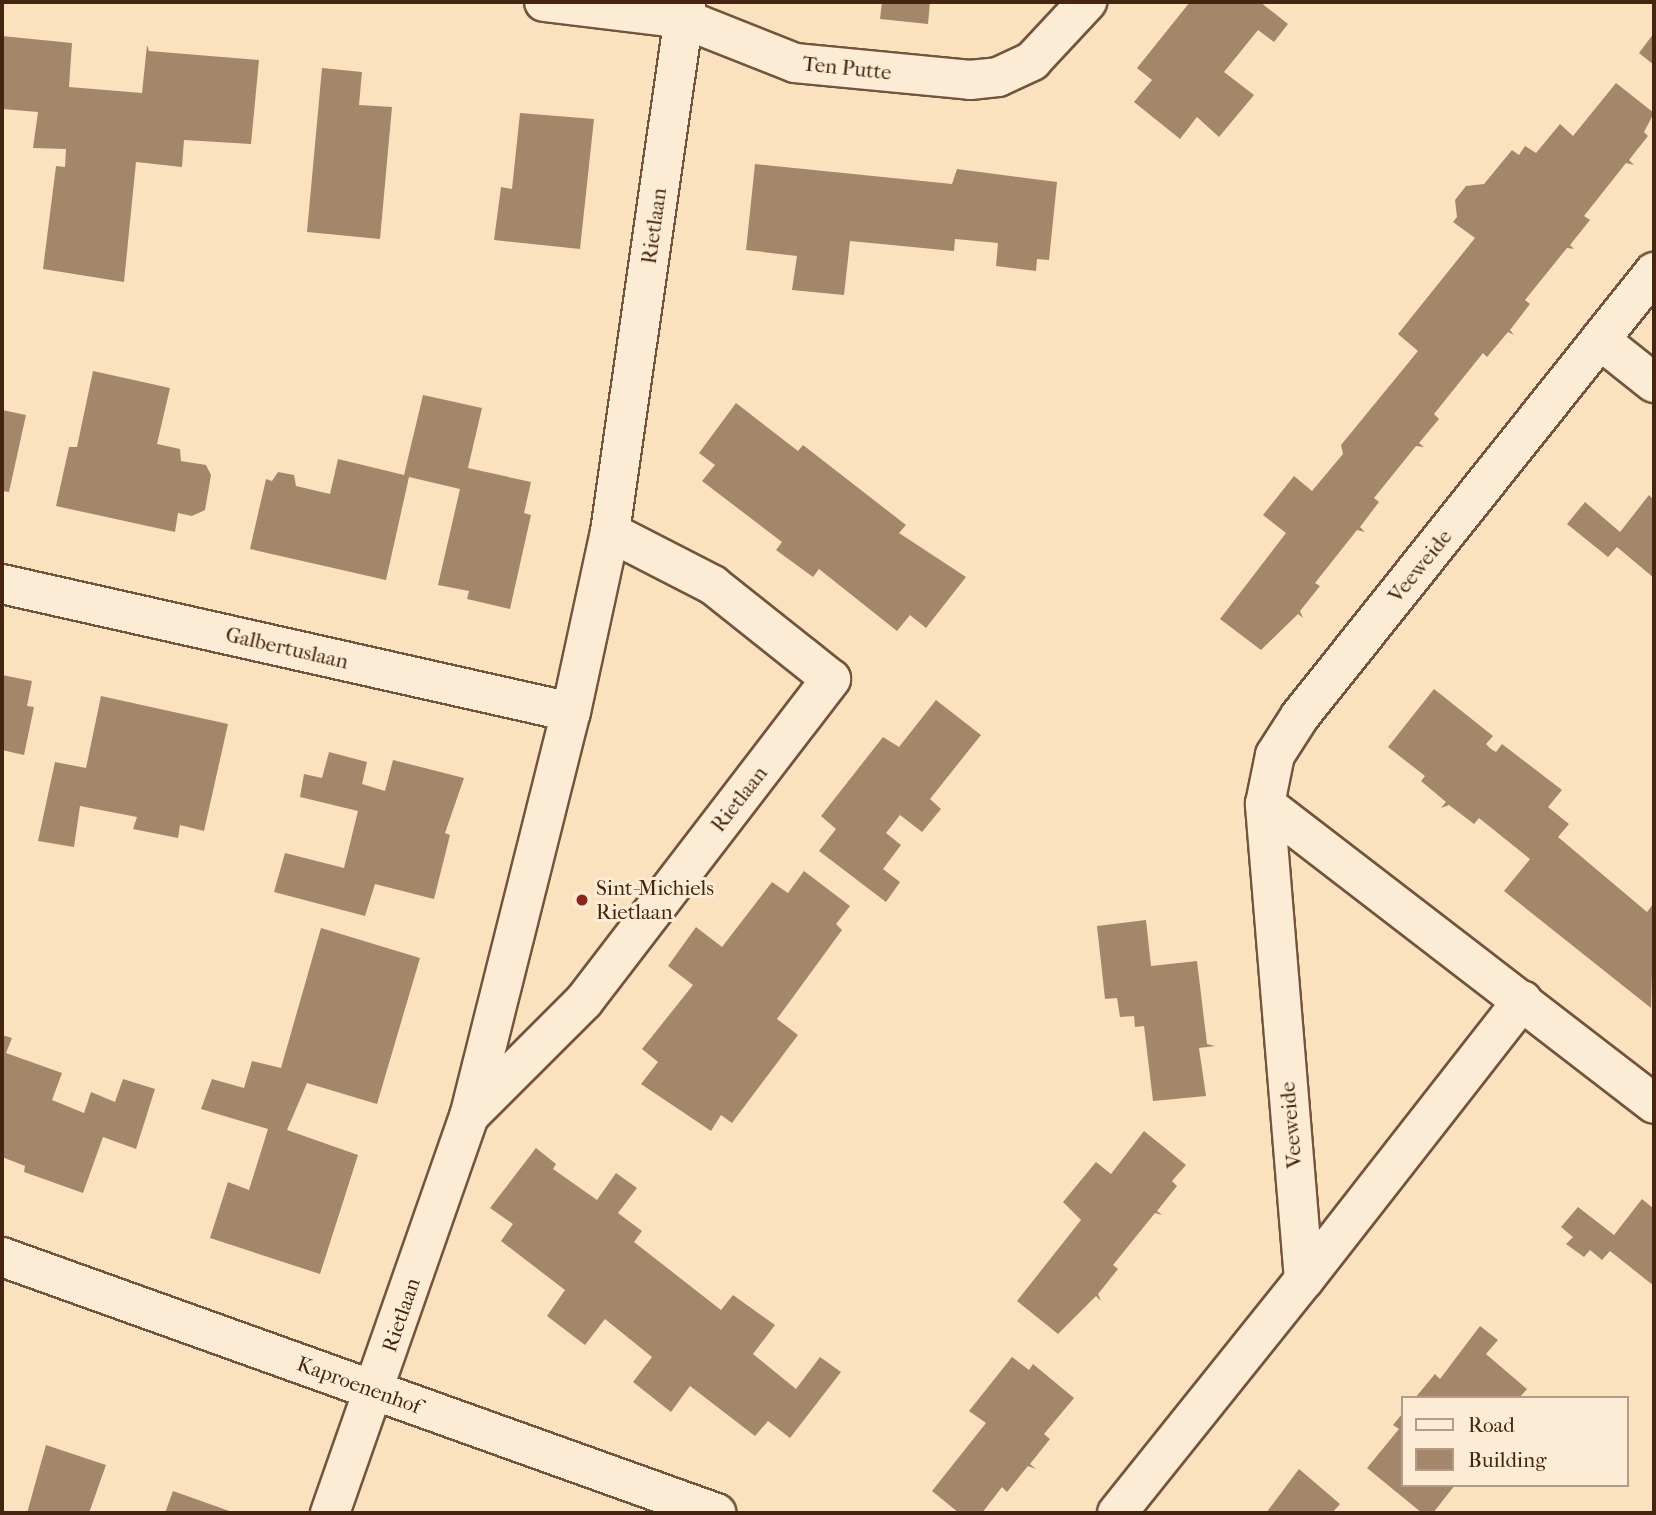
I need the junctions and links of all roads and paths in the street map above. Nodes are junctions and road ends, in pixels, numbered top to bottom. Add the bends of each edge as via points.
1 (544, 2) edge
2 (1087, 2) edge
3 (685, 10) edge
4 (1654, 272) edge
5 (1600, 340) junction
6 (1654, 383) edge
7 (610, 533) junction
8 (2, 584) edge
9 (571, 712) junction
10 (1265, 804) junction
11 (1523, 1000) junction
12 (1654, 1104) edge
13 (469, 1117) junction
14 (2, 1257) edge
15 (1304, 1280) junction
16 (375, 1391) junction
17 (330, 1513) edge
18 (716, 1513) edge
19 (1117, 1513) edge

1 - 3 street, Ten Putte
2 - 3 street, Ten Putte via 1032,61 983,79 795,63
3 - 7 street, Rietlaan
4 - 5 street, Veeweide
5 - 6 street
5 - 10 street, Veeweide via 1283,739
7 - 9 street, Rietlaan
7 - 13 street, Rietlaan via 713,585 831,679 584,1001
8 - 9 street, Galbertuslaan
9 - 13 street, Rietlaan
10 - 11 street via 1466,963
10 - 15 street, Veeweide
11 - 12 street
11 - 15 street
13 - 16 street, Rietlaan
14 - 16 street, Kaproenenhof
15 - 19 street
16 - 17 street, Rietlaan
16 - 18 street, Kaproenenhof

